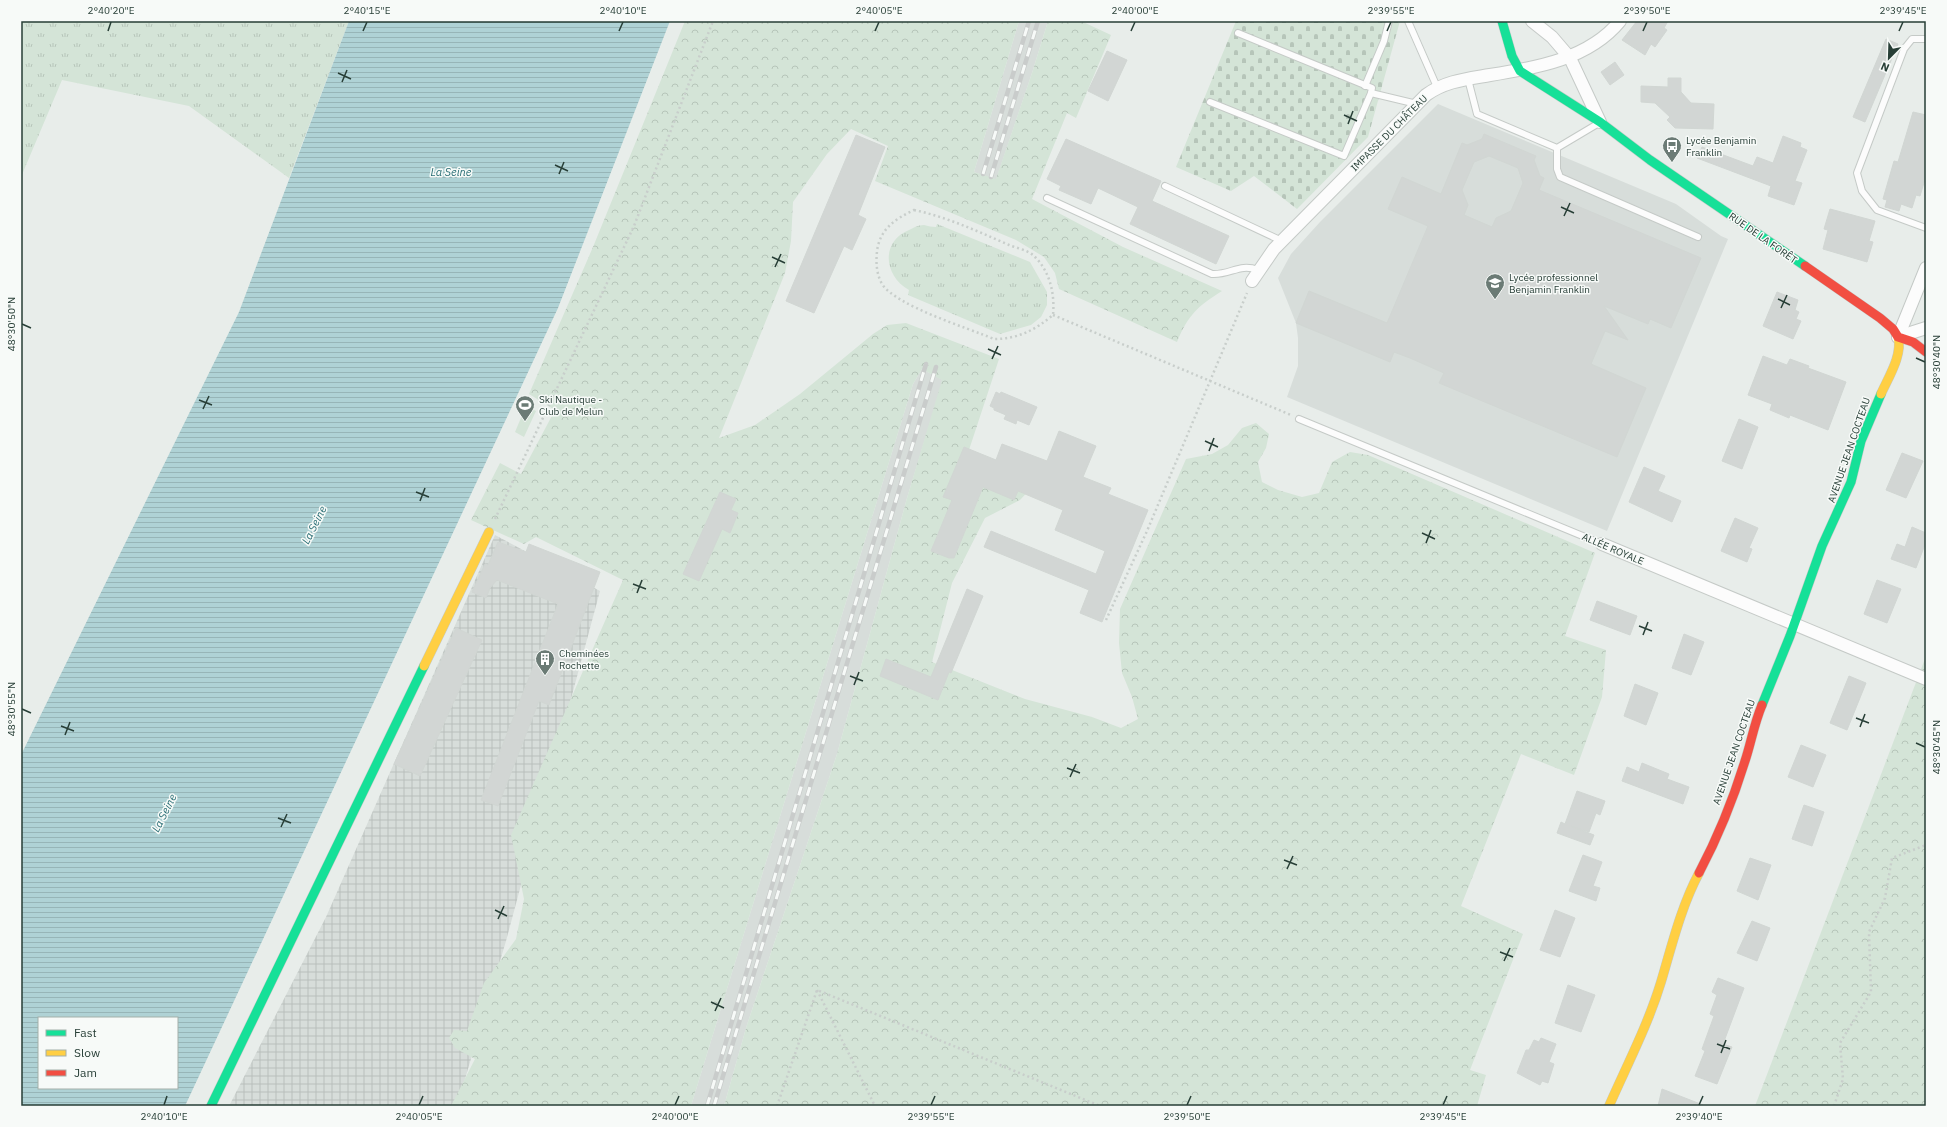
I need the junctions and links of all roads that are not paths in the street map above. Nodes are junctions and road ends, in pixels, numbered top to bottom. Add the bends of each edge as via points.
1 (1389, 21) edge
2 (1408, 21) edge
3 (1502, 21) edge
4 (1532, 21) edge
5 (1620, 21) edge
6 (1238, 34) dead end
7 (1926, 39) edge
8 (1570, 58) junction
9 (1520, 70) junction
10 (1468, 79) junction
11 (1365, 86) junction
12 (1437, 87) junction
13 (1370, 93) junction
14 (1210, 102) dead end
15 (1417, 104) junction
16 (1600, 122) junction
17 (1557, 148) junction
18 (1165, 186) dead end
19 (1048, 198) dead end
20 (1926, 228) edge
21 (1698, 237) dead end
22 (1282, 241) junction
23 (1926, 268) edge
24 (1258, 270) junction
25 (1252, 281) road end
26 (1926, 328) edge
27 (1898, 337) junction
28 (1926, 352) edge
29 (1299, 419) road end
30 (488, 532) road end
31 (1602, 544) joint
32 (1793, 625) junction
33 (1926, 679) edge
34 (211, 1106) edge
35 (1609, 1106) edge

1 - 11 lane via 1384,41
2 - 12 lane
3 - 9 street via 1512,56
4 - 8 street, RUE DE LA FORÊT via 1552,37
5 - 8 street via 1613,30
6 - 11 lane
7 - 20 lane via 1912,39 1904,49 1857,173 1862,191 1878,210
8 - 9 street, IMPASSE DU CHÂTEAU
8 - 16 street, RUE DE LA FORÊT
9 - 10 street, IMPASSE DU CHÂTEAU
9 - 16 street, RUE DE LA FORÊT
10 - 12 street, IMPASSE DU CHÂTEAU
10 - 17 lane via 1477,114
11 - 13 lane via 1372,88
12 - 15 street, IMPASSE DU CHÂTEAU
13 - 14 lane via 1344,156
13 - 15 lane
15 - 22 street, IMPASSE DU CHÂTEAU
16 - 17 lane
16 - 27 street, RUE DE LA FORÊT via 1650,160 1880,318
17 - 21 lane via 1557,169 1560,177
18 - 22 lane
19 - 24 lane via 1212,274 1222,275 1249,267
22 - 24 street, IMPASSE DU CHÂTEAU
23 - 27 street
24 - 25 street, IMPASSE DU CHÂTEAU
26 - 27 street
27 - 28 street, RUE DE LA FORÊT via 1913,342
27 - 32 street, AVENUE JEAN COCTEAU via 1900,344 1897,356 1861,441 1851,482 1822,546
29 - 31 lane, ALLÉE ROYALE
30 - 34 street
31 - 32 street, ALLÉE ROYALE
32 - 33 street, ALLÉE ROYALE
32 - 35 street, AVENUE JEAN COCTEAU via 1756,719 1745,761 1715,842 1693,884 1671,945 1661,983

